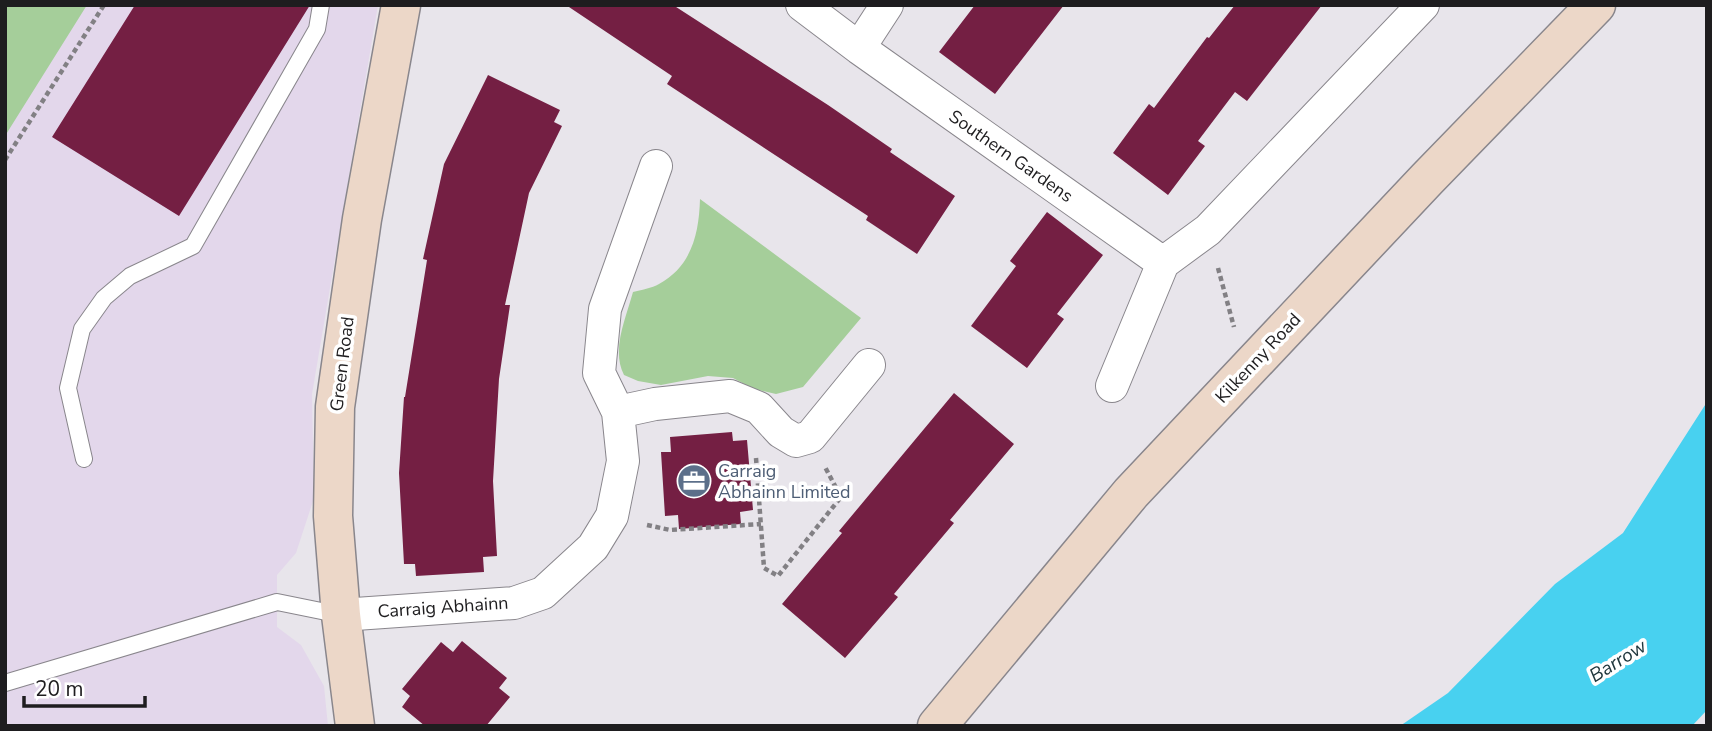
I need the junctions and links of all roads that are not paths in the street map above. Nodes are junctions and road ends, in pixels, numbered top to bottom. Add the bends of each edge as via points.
1 (321, 5) edge
2 (401, 5) edge
3 (802, 5) edge
4 (887, 5) edge
5 (1423, 5) edge
6 (1596, 5) edge
7 (859, 48) junction
8 (656, 166) dead end
9 (1163, 263) junction
10 (869, 365) dead end
11 (1112, 386) dead end
12 (618, 412) junction
13 (84, 459) dead end
14 (341, 615) junction
15 (5, 683) edge
16 (355, 726) edge
17 (937, 726) edge

1 - 13 lane via 317,29 193,246 130,276 104,298 82,329 68,388
2 - 14 main road, Green Road via 362,219 335,407 332,516
3 - 7 street, Southern Gardens
4 - 7 street
5 - 9 street via 1208,230
6 - 17 main road, Kilkenny Road via 1131,493
7 - 9 street, Southern Gardens
8 - 12 street, Carraig Abhainn via 605,309 599,373
9 - 11 street
10 - 12 street via 810,437 796,441 759,408 730,396
12 - 14 street, Carraig Abhainn via 623,461 612,516 593,547 543,593 514,603
14 - 15 lane via 277,602
14 - 16 main road, Green Road

